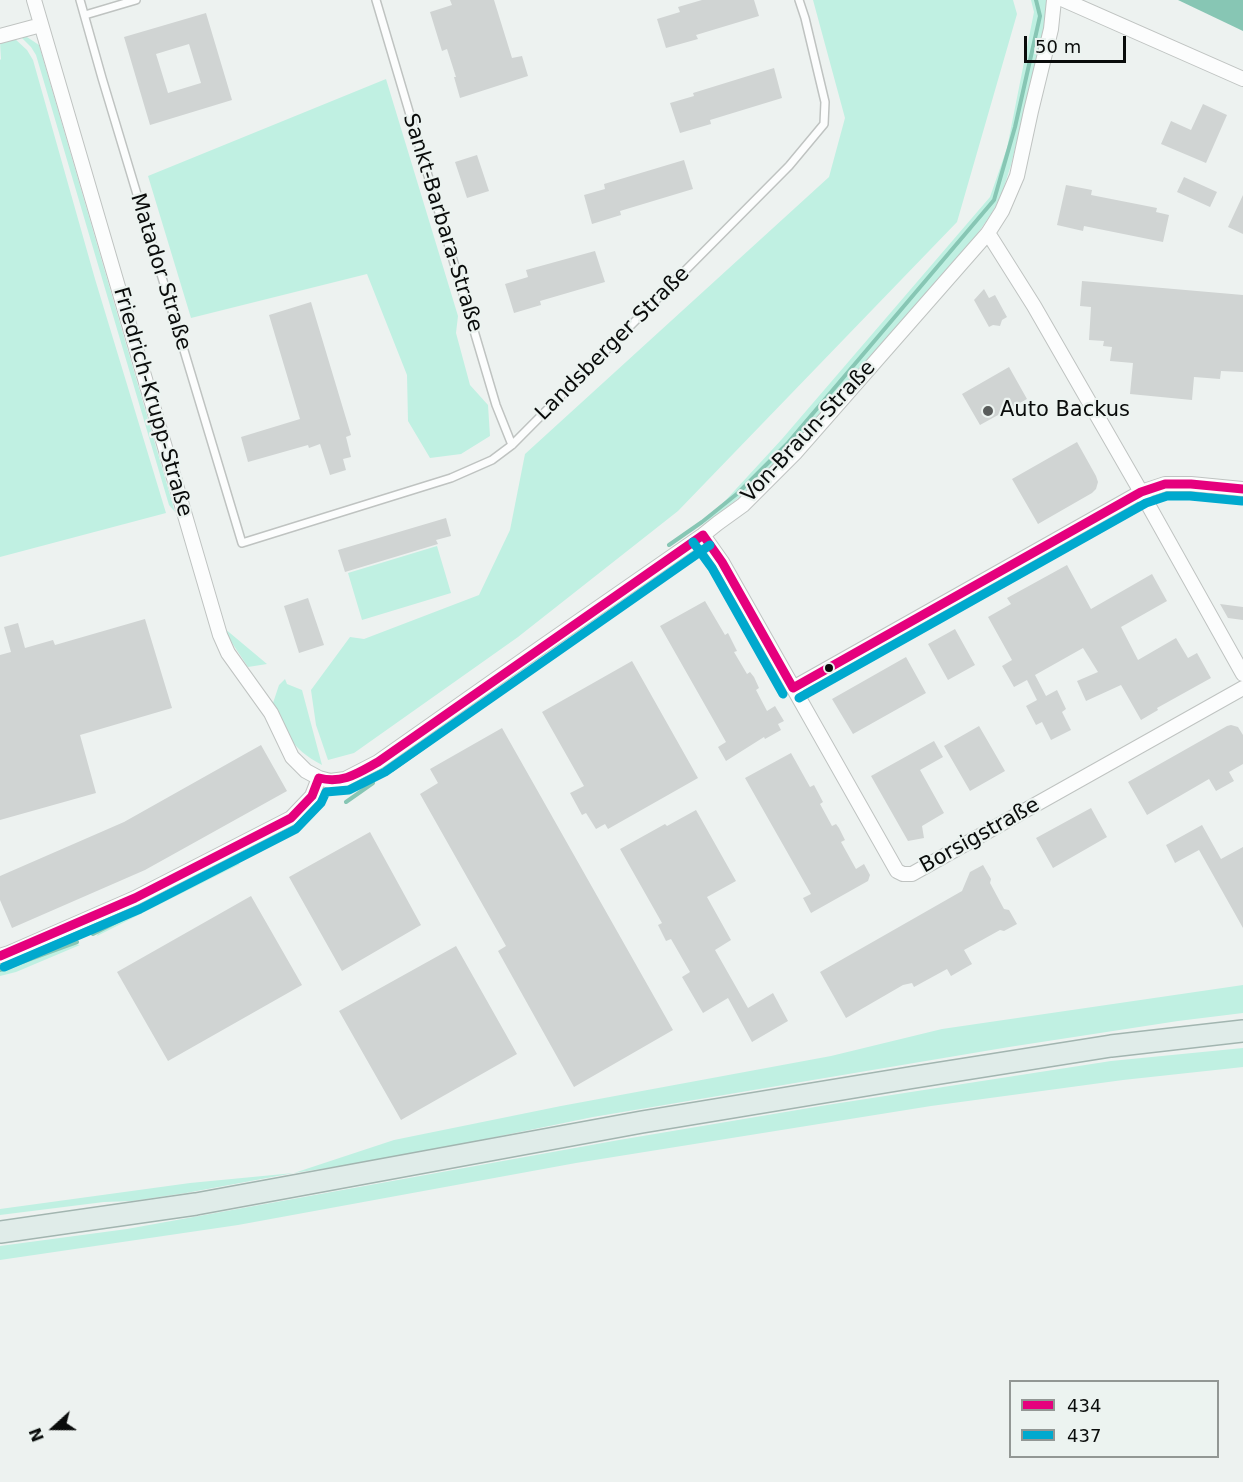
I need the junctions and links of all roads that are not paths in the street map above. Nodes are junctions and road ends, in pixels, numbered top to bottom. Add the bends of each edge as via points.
1 (34, 0) edge
2 (80, 0) edge
3 (136, 0) edge
4 (376, 0) edge
5 (799, 0) edge
6 (1054, 0) edge
7 (1064, 0) edge
8 (85, 15) junction
9 (41, 25) junction
10 (0, 36) edge
11 (1243, 78) edge
12 (988, 233) junction
13 (512, 445) junction
14 (1243, 489) edge
15 (1141, 492) junction
16 (703, 536) junction
17 (242, 543) joint
18 (1243, 674) edge
19 (1243, 687) edge
20 (793, 688) junction
21 (319, 778) junction
22 (0, 956) edge
23 (1243, 1030) edge
24 (0, 1232) edge

1 - 9 street, Friedrich-Krupp-Straße
2 - 8 lane, Matador Straße
3 - 8 lane
4 - 13 lane, Sankt-Barbara-Straße via 496,405
5 - 13 lane, Landsberger Straße via 825,102 824,124 789,166
6 - 12 street, Von-Braun-Straße via 1051,29 1017,176
7 - 11 street
8 - 17 lane, Matador Straße
9 - 10 street
9 - 21 street, Friedrich-Krupp-Straße via 220,635 228,653 271,713 292,757
12 - 15 street
12 - 16 street, Von-Braun-Straße via 796,452 743,505
13 - 17 lane, Landsberger Straße via 492,460 451,478
14 - 15 street via 1165,484
15 - 18 street
15 - 20 street
16 - 20 street, Borsigstraße via 722,562
16 - 21 street, Von-Braun-Straße via 378,762 345,779
19 - 20 street, Borsigstraße via 912,874 897,871
21 - 22 street via 312,796 291,818 135,898
23 - 24 highway via 909,1078 642,1122 196,1204

